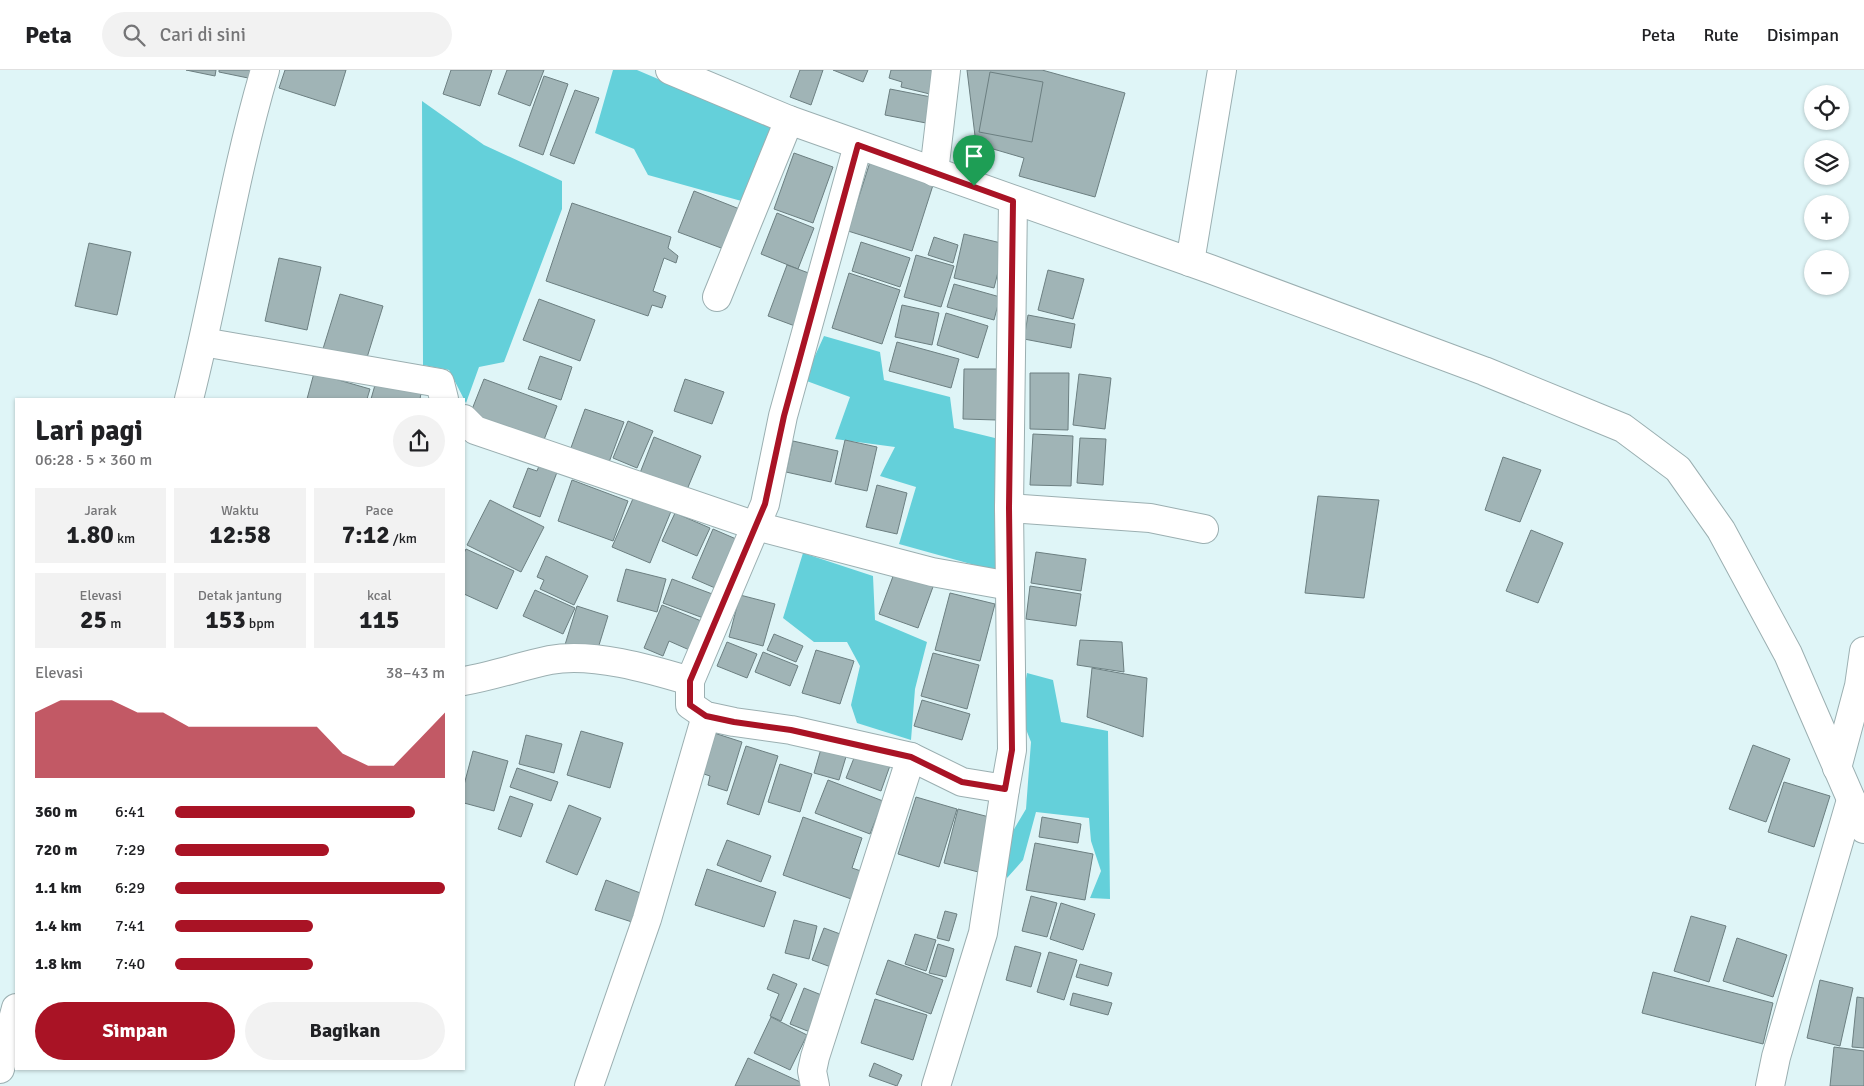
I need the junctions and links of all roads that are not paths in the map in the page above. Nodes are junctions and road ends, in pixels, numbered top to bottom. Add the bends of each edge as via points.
1 (265, 70) edge
2 (670, 70) edge
3 (946, 70) edge
4 (1222, 70) edge
5 (789, 120) junction
6 (858, 145) junction
7 (934, 172) junction
8 (1013, 201) junction
9 (1190, 262) junction
10 (717, 297) dead end
11 (204, 342) junction
12 (440, 393) edge
13 (189, 398) edge
14 (465, 420) edge
15 (1009, 508) junction
16 (756, 526) junction
17 (1204, 529) dead end
18 (1010, 586) junction
19 (1864, 652) edge
20 (465, 681) edge
21 (690, 681) junction
22 (706, 716) junction
23 (911, 757) junction
24 (1837, 768) junction
25 (1005, 789) junction
26 (1851, 800) junction
27 (1864, 829) edge
28 (15, 1012) edge
29 (0, 1070) edge
30 (589, 1086) edge
31 (816, 1086) edge
32 (936, 1086) edge
33 (1770, 1086) edge

1 - 11 street via 246,134
2 - 5 street
3 - 7 street
4 - 9 street
5 - 6 street
5 - 10 street
6 - 7 street
6 - 16 street via 784,416 765,504
7 - 8 street
8 - 9 street
8 - 15 street
9 - 24 street via 1484,371 1623,428 1678,468 1721,530 1783,646
11 - 12 street
11 - 13 street
14 - 16 street via 474,430
15 - 17 street via 1150,518
15 - 18 street
16 - 18 street via 932,572
16 - 21 street
18 - 25 street via 1012,750
19 - 24 street via 1859,686
20 - 21 street via 552,660 598,660 644,667
21 - 22 street via 690,705
22 - 23 street via 791,730
22 - 30 street via 647,919
23 - 25 street via 962,782
23 - 31 street via 815,1057 812,1071
24 - 26 street
25 - 32 street via 983,933
26 - 27 street
26 - 33 street
28 - 29 street

